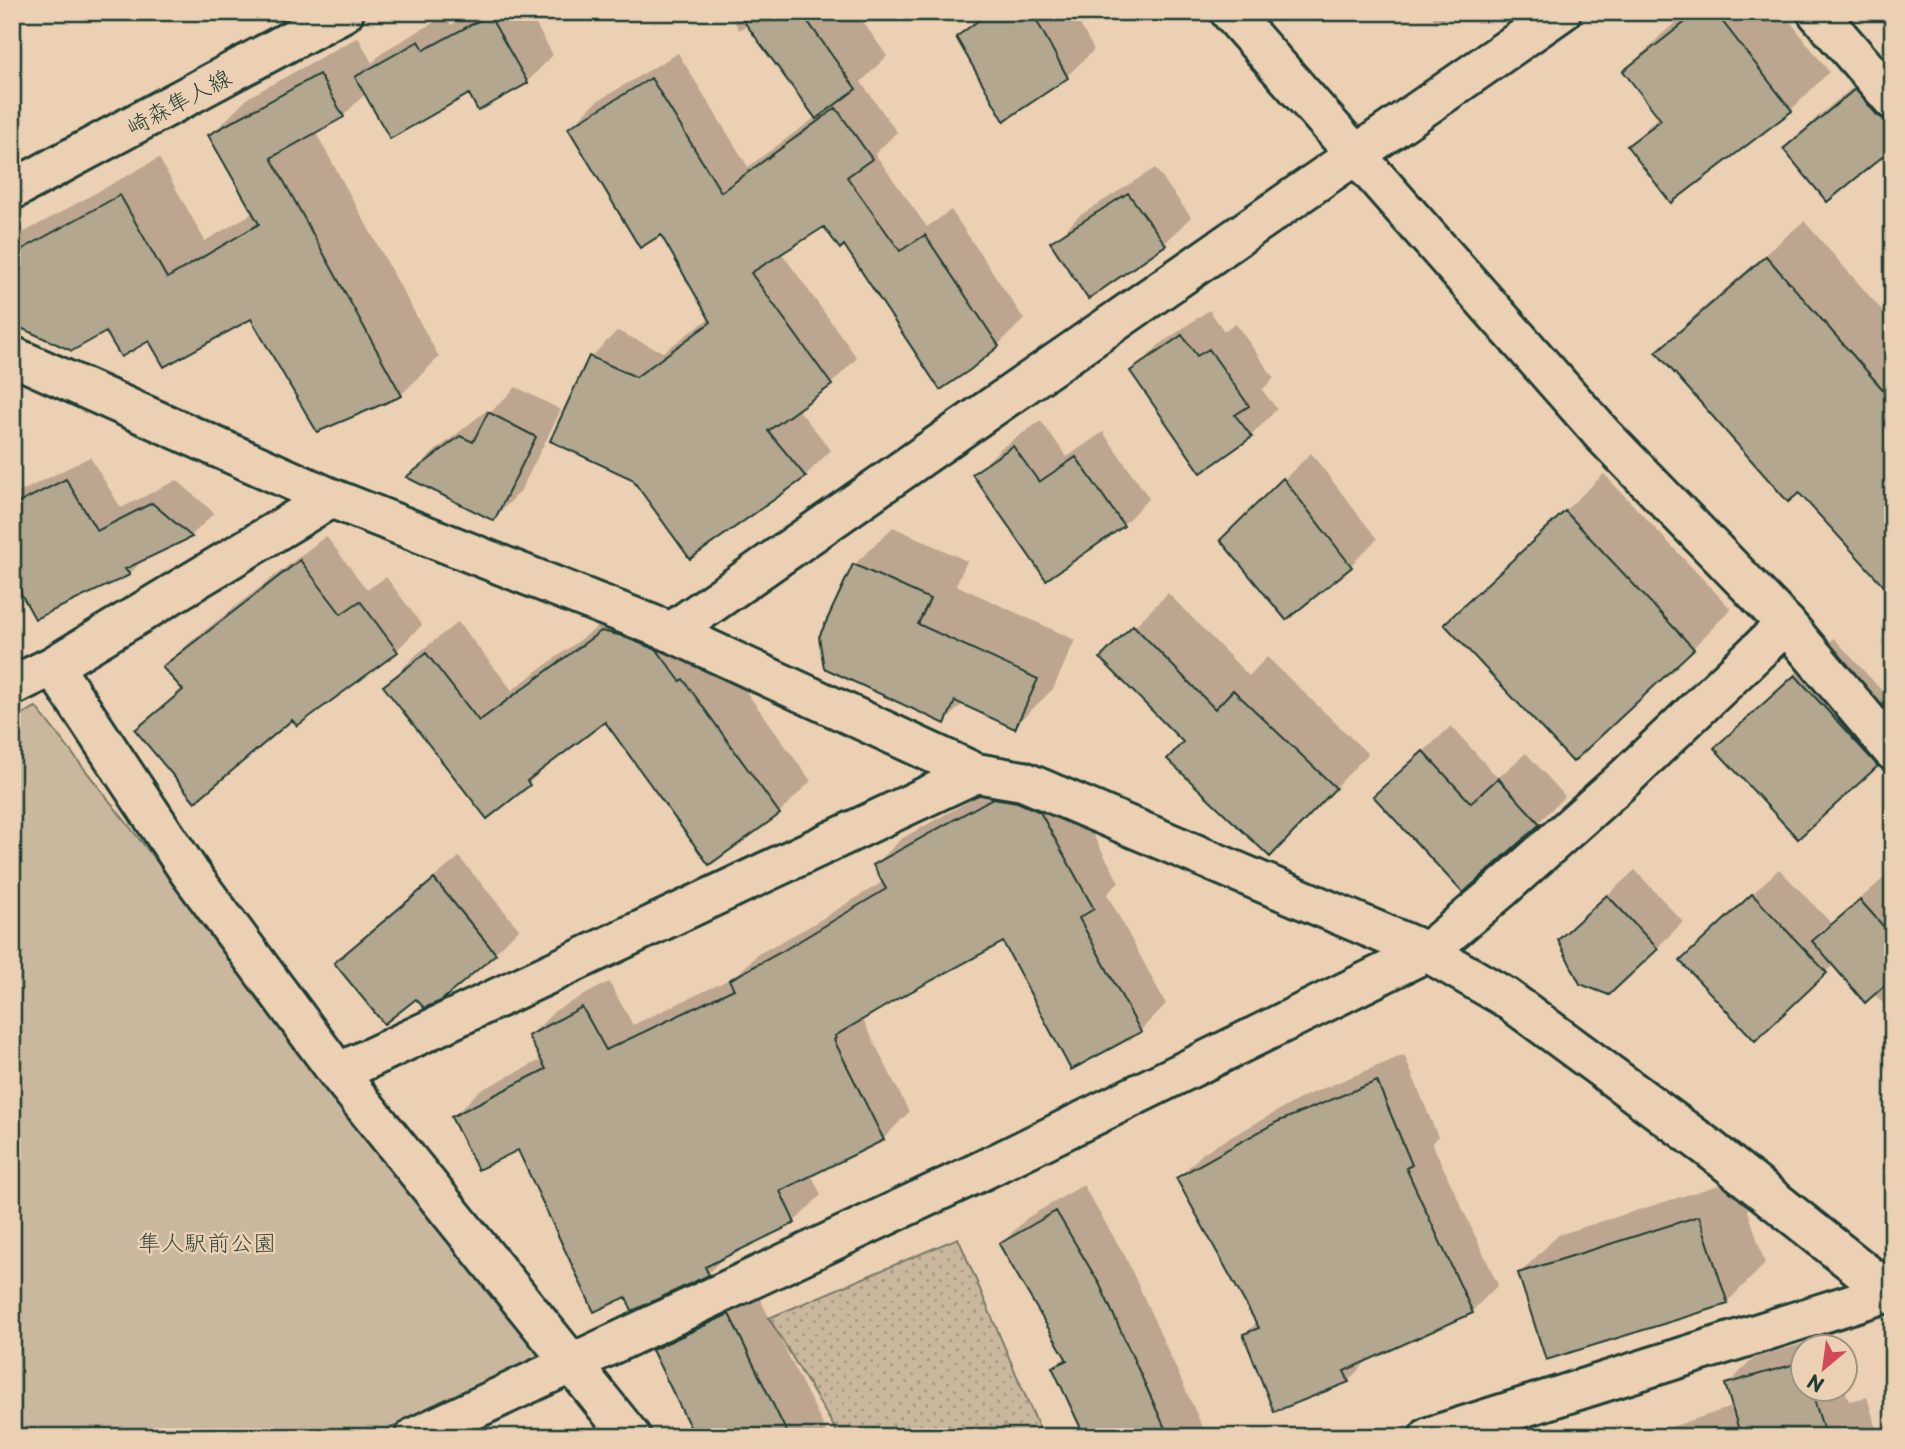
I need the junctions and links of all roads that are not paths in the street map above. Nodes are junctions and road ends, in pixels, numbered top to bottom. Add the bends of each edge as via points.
1 (344, 12) edge
2 (1230, 12) edge
3 (1562, 12) edge
4 (1817, 12) edge
5 (1893, 100) edge
6 (1356, 154) junction
7 (12, 190) edge
8 (12, 356) edge
9 (331, 498) junction
10 (1786, 624) junction
11 (671, 632) junction
12 (53, 666) junction
13 (12, 687) edge
14 (1893, 751) edge
15 (976, 773) junction
16 (1427, 952) junction
17 (338, 1073) junction
18 (1891, 1294) edge
19 (572, 1363) junction
20 (415, 1437) edge
21 (631, 1437) edge
22 (1429, 1437) edge

1 - 7 street, 崎森隼人線
2 - 6 street
3 - 6 street
4 - 5 street
6 - 10 street via 1603,435
6 - 11 street
8 - 9 street
9 - 11 street
9 - 12 street
10 - 14 street
10 - 16 street via 1625,778
11 - 15 street
12 - 13 street
12 - 17 street via 190,873
15 - 16 street via 1023,781
15 - 17 street
16 - 18 street via 1505,997 1709,1148
16 - 19 street via 979,1172
17 - 19 street
18 - 22 street
19 - 20 street
19 - 21 street

